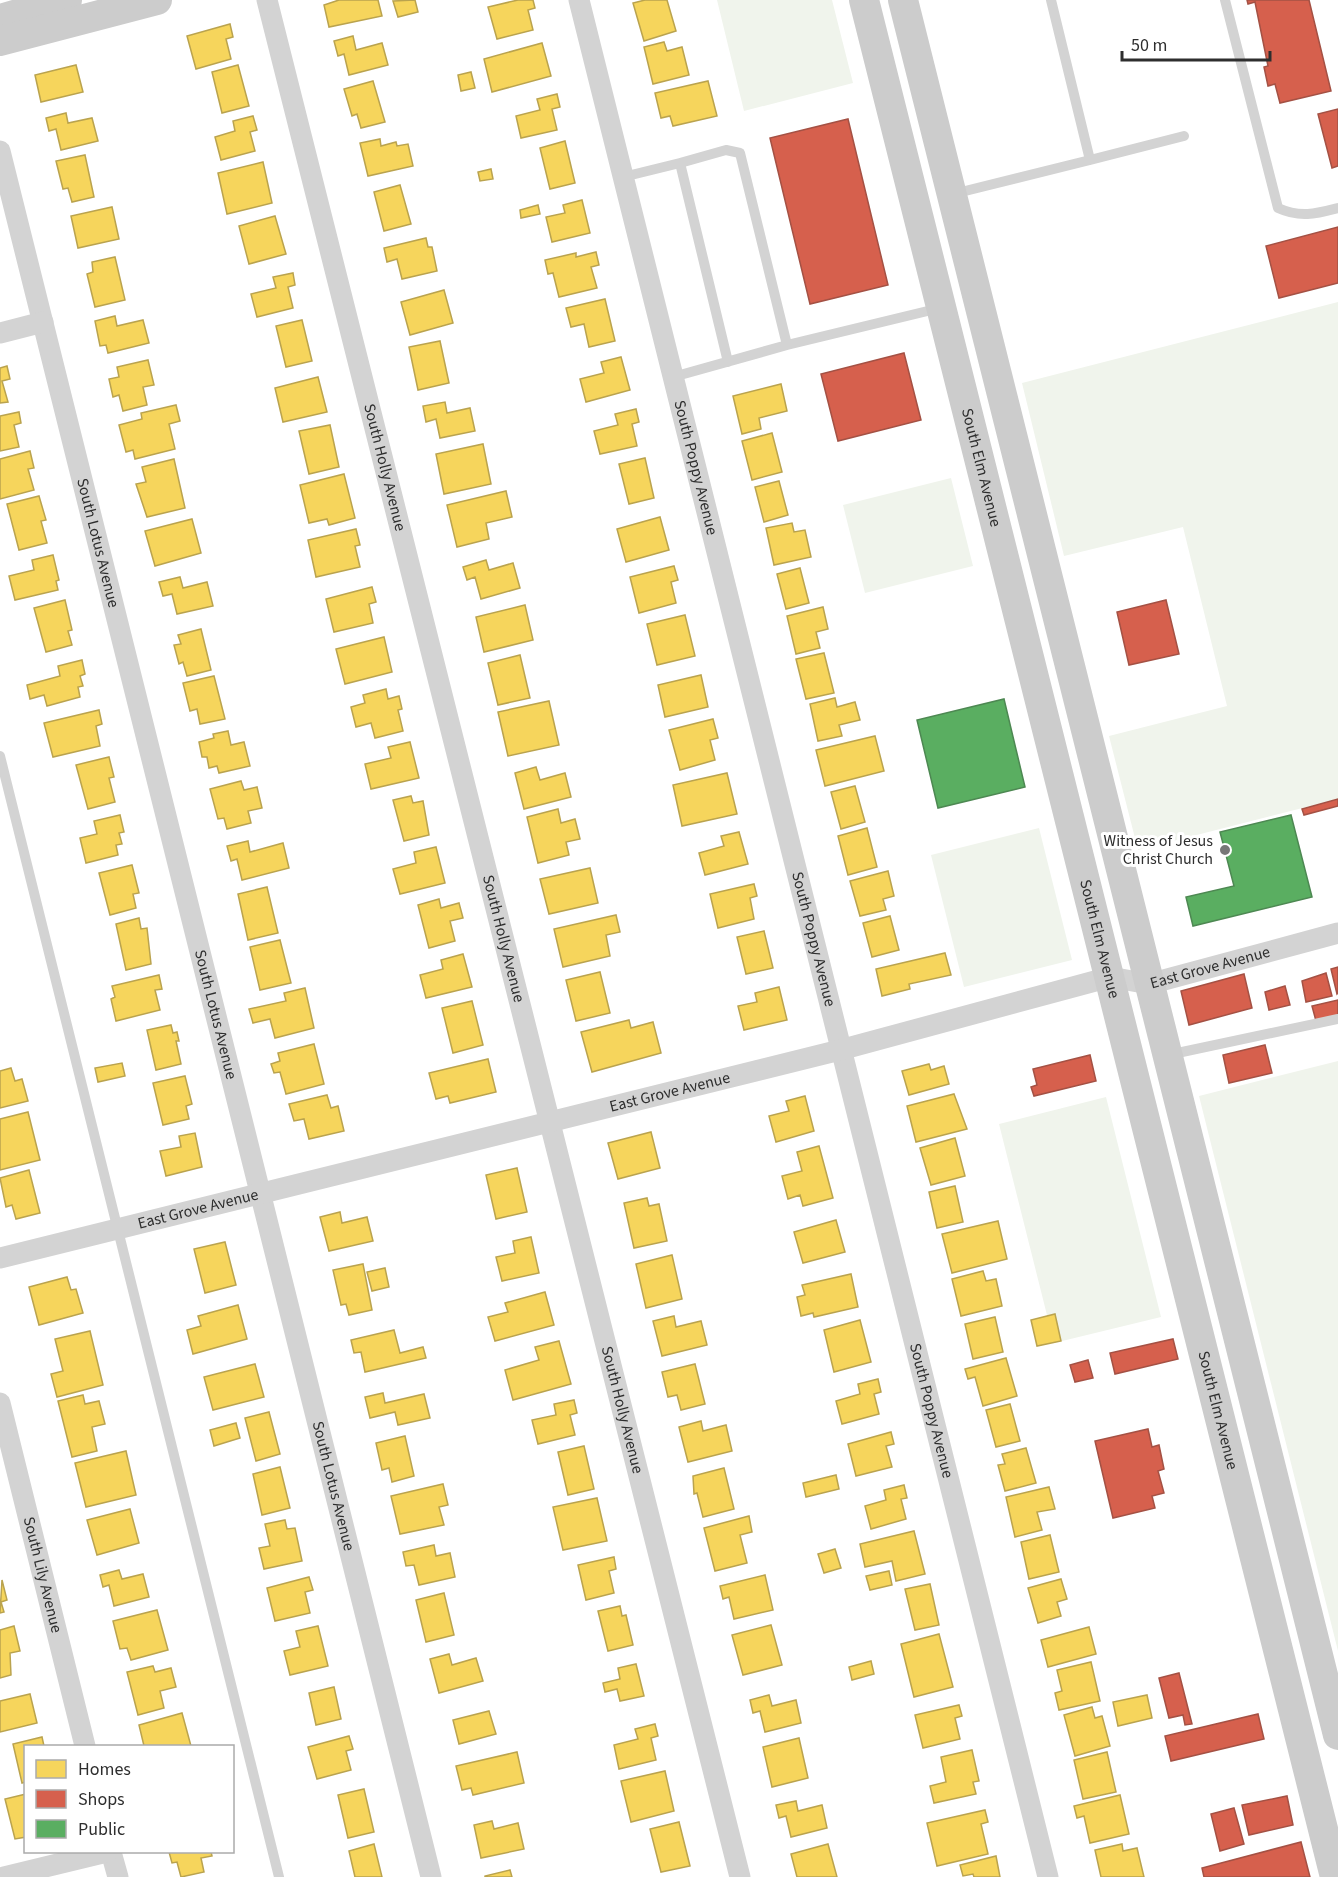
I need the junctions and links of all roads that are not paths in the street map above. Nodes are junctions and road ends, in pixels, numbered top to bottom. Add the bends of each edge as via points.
1 (67, 0) edge
2 (157, 0) edge
3 (267, 0) edge
4 (579, 0) edge
5 (864, 0) edge
6 (903, 0) edge
7 (1051, 0) edge
8 (1225, 0) edge
9 (0, 19) edge
10 (0, 41) edge
11 (1184, 136) dead end
12 (0, 151) edge
13 (1090, 160) junction
14 (680, 163) junction
15 (623, 177) junction
16 (952, 195) junction
17 (1338, 208) edge
18 (943, 307) junction
19 (43, 322) junction
20 (0, 333) edge
21 (787, 345) junction
22 (728, 362) junction
23 (673, 377) junction
24 (0, 756) edge
25 (1338, 933) edge
26 (1110, 977) junction
27 (1149, 984) junction
28 (1338, 1019) edge
29 (840, 1050) junction
30 (1168, 1055) junction
31 (549, 1122) junction
32 (260, 1193) junction
33 (117, 1229) junction
34 (0, 1258) edge
35 (0, 1403) edge
36 (1338, 1735) edge
37 (85, 1745) edge
38 (101, 1853) edge
39 (110, 1853) edge
40 (4, 1877) edge
41 (118, 1877) edge
42 (279, 1877) edge
43 (431, 1877) edge
44 (740, 1877) edge
45 (1048, 1877) edge
46 (1335, 1877) edge

1 - 9 main road
2 - 10 main road
3 - 31 street, South Holly Avenue
4 - 15 street, South Poppy Avenue
5 - 18 main road, South Elm Avenue
6 - 16 main road
7 - 13 lane
8 - 17 lane via 1278,207 1293,215
11 - 13 lane
12 - 19 street, South Lotus Avenue
13 - 16 lane
14 - 15 lane
14 - 21 lane via 726,150 741,153
14 - 22 lane
15 - 23 street, South Poppy Avenue
16 - 27 main road
18 - 21 lane
18 - 26 main road, South Elm Avenue
19 - 20 street
19 - 32 street, South Lotus Avenue
21 - 22 lane
22 - 23 lane
23 - 29 street, South Poppy Avenue
24 - 33 lane
25 - 27 street, East Grove Avenue
26 - 27 street, East Grove Avenue
26 - 29 street, East Grove Avenue
26 - 46 main road, South Elm Avenue
27 - 30 main road
28 - 30 lane
29 - 31 street, East Grove Avenue
29 - 45 street, South Poppy Avenue
30 - 36 main road
31 - 32 street, East Grove Avenue
31 - 44 street, South Holly Avenue
32 - 33 street, East Grove Avenue
32 - 43 street, South Lotus Avenue
33 - 34 street, East Grove Avenue
33 - 42 lane
35 - 37 street, South Lily Avenue
38 - 40 street
39 - 41 street

